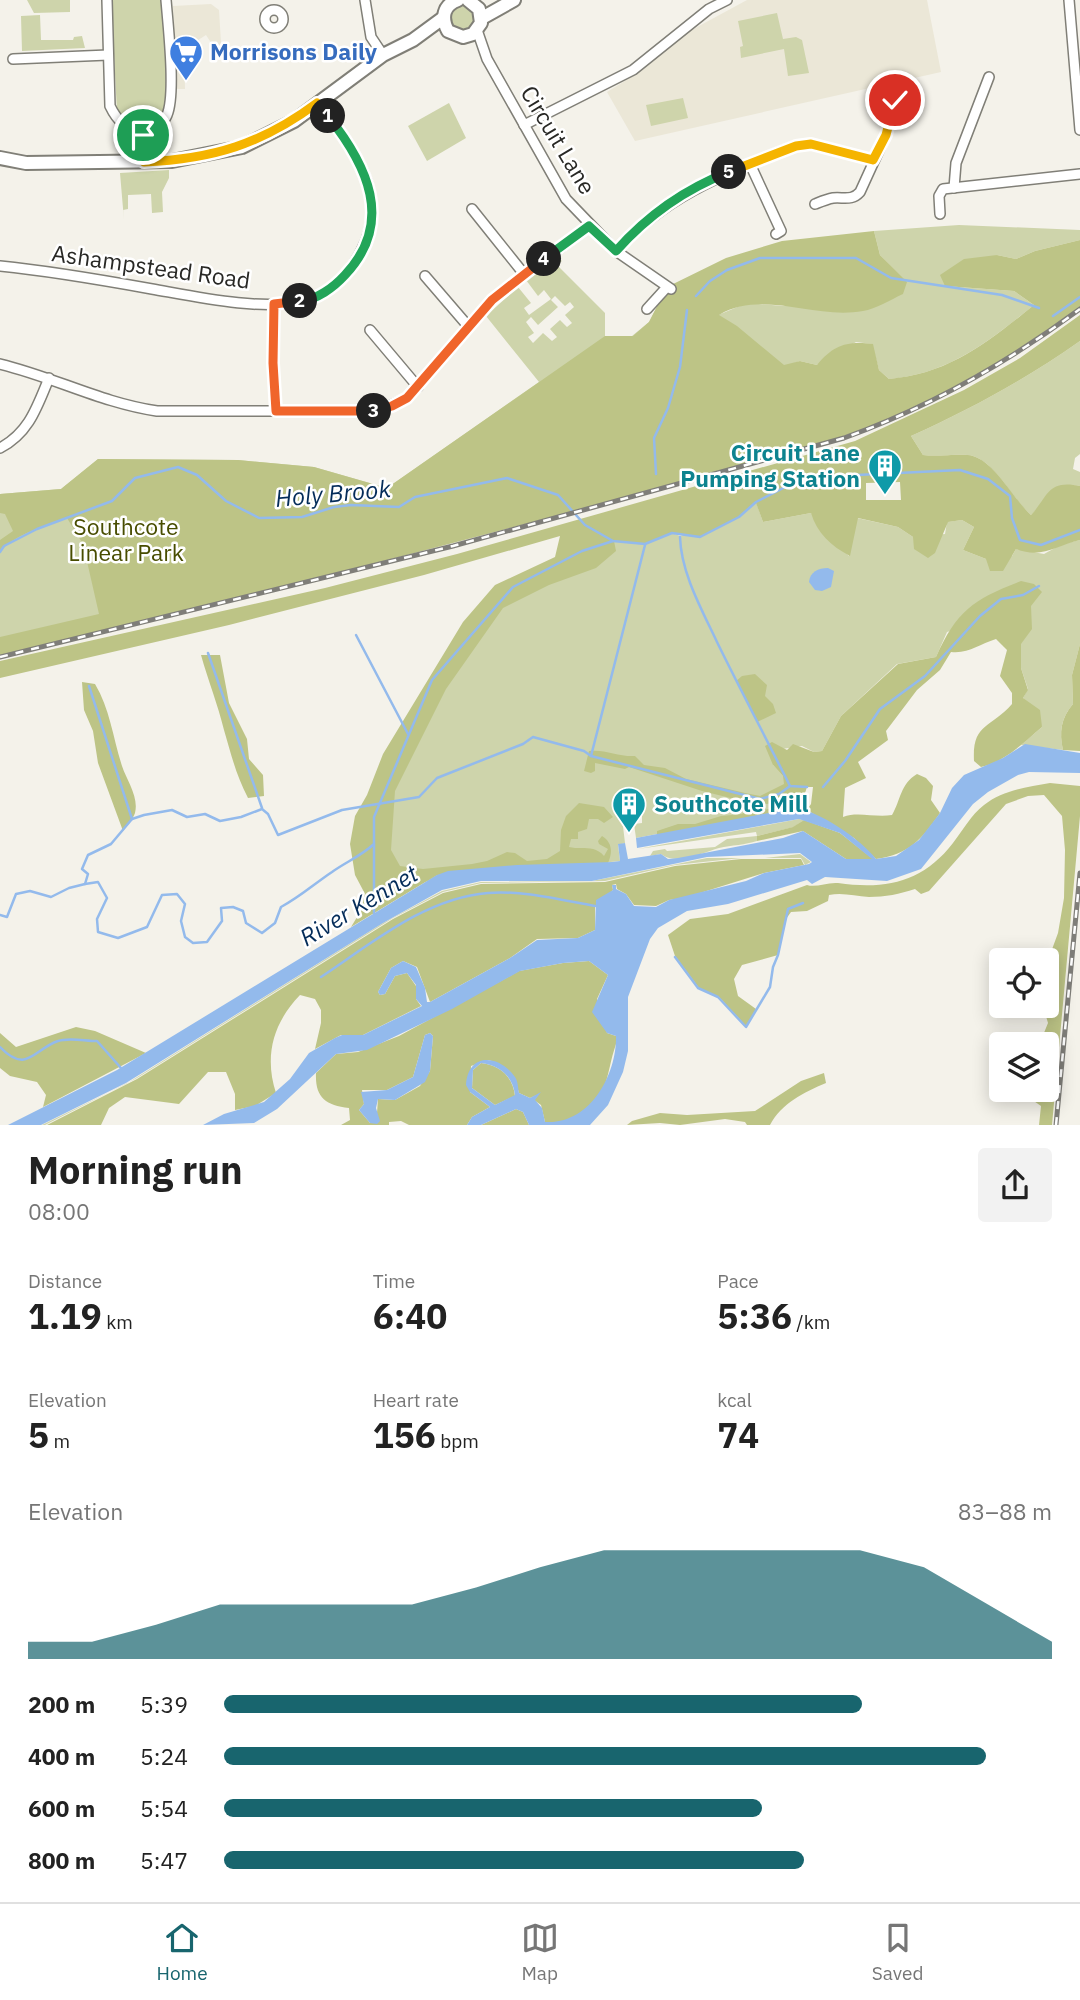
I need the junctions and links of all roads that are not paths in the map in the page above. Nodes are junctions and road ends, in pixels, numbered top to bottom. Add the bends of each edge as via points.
1 (107, 0) edge
2 (166, 0) edge
3 (272, 0) edge
4 (365, 0) edge
5 (455, 0) edge
6 (468, 0) edge
7 (727, 0) edge
8 (1069, 0) edge
9 (508, 3) edge
10 (273, 10) dead end
11 (443, 18) junction
12 (476, 23) junction
13 (448, 31) junction
14 (413, 40) junction
15 (108, 55) junction
16 (383, 55) junction
17 (13, 59) dead end
18 (989, 77) dead end
19 (1077, 78) edge
20 (895, 100) dead end
21 (317, 103) junction
22 (1078, 114) edge
23 (524, 125) junction
24 (1080, 130) edge
25 (143, 135) junction
26 (0, 158) edge
27 (873, 160) junction
28 (144, 162) junction
29 (750, 164) junction
30 (1080, 174) edge
31 (954, 188) junction
32 (815, 204) dead end
33 (472, 209) dead end
34 (940, 214) dead end
35 (589, 226) junction
36 (776, 234) dead end
37 (616, 251) junction
38 (0, 266) edge
39 (524, 274) junction
40 (425, 276) dead end
41 (274, 304) junction
42 (647, 309) dead end
43 (468, 326) junction
44 (370, 330) dead end
45 (0, 364) edge
46 (48, 378) junction
47 (418, 387) junction
48 (276, 411) junction
49 (0, 448) edge

1 - 15 street
2 - 25 street via 167,115
3 - 10 street
4 - 16 street via 371,37
5 - 11 street
6 - 12 street
7 - 23 street via 709,9 633,70
8 - 19 street
9 - 12 street
11 - 13 street
11 - 14 street
12 - 13 street via 457,37
12 - 23 street, Circuit Lane via 487,59
13 - 14 street
14 - 16 street
15 - 17 street
15 - 25 street via 110,106 116,119
16 - 21 street
18 - 31 street via 956,163
19 - 22 street
20 - 27 street via 886,135
21 - 28 street via 242,147 184,160
21 - 41 street, Ashampstead Road via 360,162 372,195 373,219 354,265 336,284 306,301
22 - 24 street
23 - 35 street, Circuit Lane via 566,199
25 - 28 street
26 - 28 street via 26,163
27 - 29 street via 811,144
27 - 32 street via 855,197
29 - 36 street via 781,231
29 - 37 street via 675,200 638,227
30 - 31 street
31 - 34 street via 939,196
33 - 39 street
35 - 37 street, Circuit Lane
35 - 39 street
37 - 42 street, Circuit Lane via 669,288
38 - 41 street, Ashampstead Road
39 - 43 street
40 - 43 street
41 - 48 street
43 - 47 street
44 - 47 street
45 - 46 street
46 - 48 street via 101,399 157,411
46 - 49 street via 31,421 17,438
47 - 48 street via 407,398 379,411

